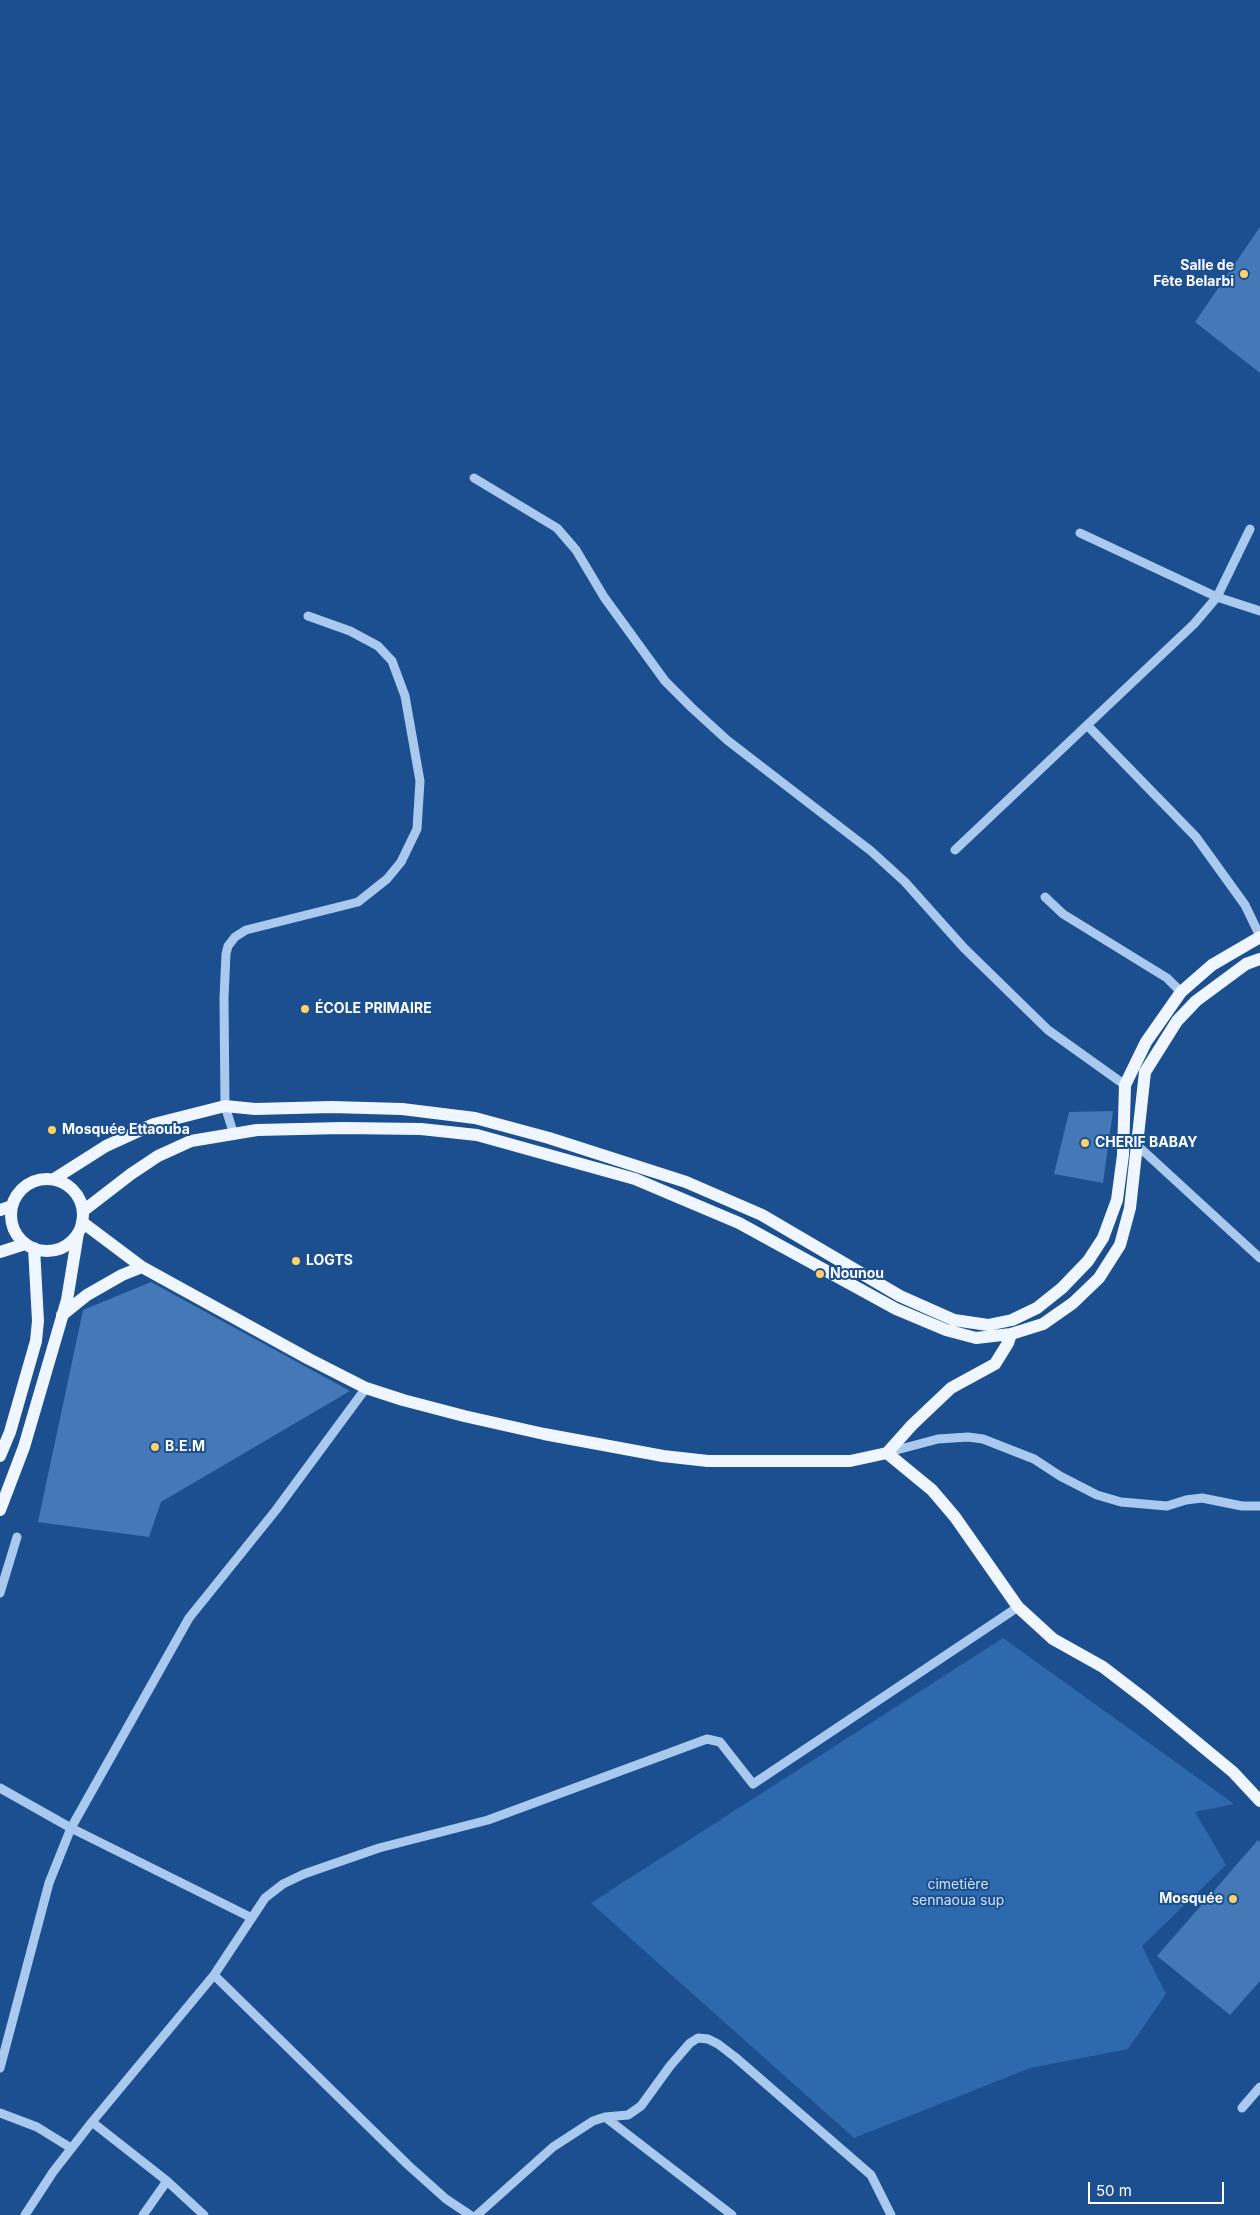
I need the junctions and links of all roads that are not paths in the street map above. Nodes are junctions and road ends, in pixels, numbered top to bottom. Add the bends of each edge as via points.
1 (474, 478) dead end
2 (1250, 529) dead end
3 (1080, 533) dead end
4 (1217, 597) junction
5 (1260, 611) edge
6 (308, 616) dead end
7 (1087, 725) junction
8 (955, 850) dead end
9 (1044, 897) dead end
10 (1260, 937) edge
11 (1260, 958) edge
12 (1181, 992) junction
13 (1125, 1085) junction
14 (225, 1106) junction
15 (234, 1135) junction
16 (1138, 1146) junction
17 (54, 1180) junction
18 (6, 1208) edge
19 (81, 1222) junction
20 (30, 1246) junction
21 (0, 1251) edge
22 (1260, 1258) edge
23 (142, 1267) junction
24 (62, 1315) junction
25 (1011, 1334) junction
26 (366, 1388) junction
27 (887, 1453) junction
28 (0, 1456) edge
29 (1260, 1506) edge
30 (0, 1510) edge
31 (17, 1537) dead end
32 (0, 1593) edge
33 (1018, 1607) junction
34 (0, 1788) edge
35 (1260, 1801) edge
36 (71, 1828) junction
37 (252, 1918) junction
38 (214, 1976) junction
39 (0, 2068) edge
40 (1260, 2087) edge
41 (1242, 2108) dead end
42 (0, 2113) edge
43 (605, 2117) junction
44 (92, 2122) junction
45 (71, 2148) junction
46 (167, 2181) junction
47 (25, 2215) edge
48 (143, 2215) edge
49 (204, 2215) edge
50 (470, 2215) edge
51 (476, 2215) edge
52 (732, 2215) edge
53 (891, 2215) edge

1 - 13 street via 557,528 576,550 604,597 665,681 692,708 727,740 871,851 1048,1030
2 - 4 street
3 - 4 street
4 - 5 street
4 - 7 street via 1194,624
6 - 14 street via 350,631 378,646 392,661 405,696 420,781 417,829 401,862 387,879 358,902 246,930 234,937 226,954
7 - 8 street
7 - 10 street via 1196,837 1245,905
9 - 12 street via 1063,914 1161,974
10 - 12 main road via 1212,965
11 - 16 main road via 1246,964 1196,1001 1177,1021 1158,1050 1143,1081
12 - 13 main road via 1146,1042
13 - 14 main road via 1117,1200 1103,1238 1088,1261 1037,1308 1012,1320 988,1325 954,1320 900,1296 762,1215 686,1182 549,1138 475,1118 402,1109
14 - 15 street
14 - 17 main road via 154,1124 106,1146
15 - 19 main road via 191,1141 158,1156 130,1174
15 - 25 main road via 257,1130 343,1128 421,1129 477,1135 635,1179 739,1223 896,1309 946,1330 976,1338
16 - 22 street
16 - 25 main road via 1130,1208 1120,1245 1099,1278 1073,1303 1043,1324
17 - 18 main road via 43,1179 28,1185
17 - 19 main road via 65,1184 80,1200
18 - 20 main road via 15,1231
19 - 20 main road via 72,1240 59,1248 44,1251
19 - 23 main road
19 - 24 main road
20 - 21 main road
20 - 28 main road via 38,1320 36,1341
23 - 24 main road via 87,1295
23 - 26 main road
24 - 30 main road via 24,1447
25 - 27 main road via 995,1364 951,1388
26 - 27 main road via 464,1416 544,1434 708,1462 850,1461
26 - 36 street via 276,1510 190,1618
27 - 29 street via 938,1438 983,1439 1034,1459 1096,1495 1121,1502 1167,1506 1202,1498
27 - 33 main road via 944,1504
31 - 32 street
33 - 35 main road via 1053,1639 1103,1667 1146,1700 1233,1772
33 - 37 street via 753,1784 720,1742 707,1739 488,1820 379,1848 304,1874 265,1898
34 - 36 street
36 - 37 street
36 - 39 street via 49,1884
37 - 38 street
38 - 44 street
38 - 50 street via 402,2159 446,2199
40 - 41 street
42 - 45 street via 37,2127
43 - 51 street via 593,2121 553,2147
43 - 52 street
43 - 53 street via 628,2115 641,2106 690,2043 698,2038 708,2039 735,2057 870,2175
44 - 45 street
44 - 46 street
45 - 47 street
46 - 48 street
46 - 49 street

